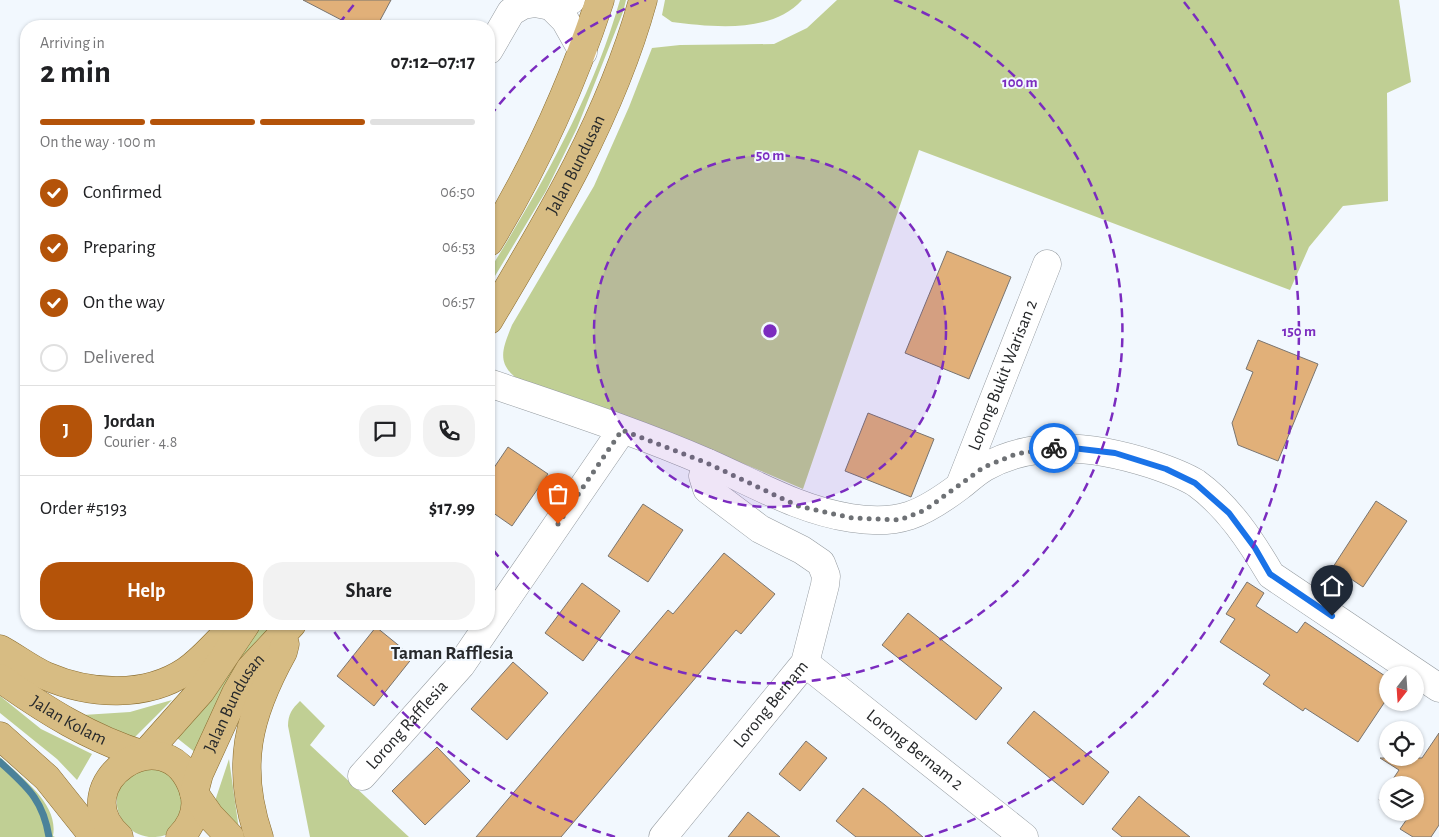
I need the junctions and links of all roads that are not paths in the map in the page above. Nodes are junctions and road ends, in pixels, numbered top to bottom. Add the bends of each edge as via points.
1 (600, 0) edge
2 (643, 0) edge
3 (561, 3) edge
4 (495, 40) edge
5 (583, 52) junction
6 (495, 231) edge
7 (1047, 264) dead end
8 (495, 310) edge
9 (495, 385) edge
10 (622, 430) junction
11 (707, 463) junction
12 (959, 487) junction
13 (495, 616) edge
14 (230, 630) edge
15 (242, 630) edge
16 (287, 630) edge
17 (289, 630) edge
18 (486, 630) edge
19 (0, 649) edge
20 (805, 663) junction
21 (0, 678) edge
22 (1439, 688) edge
23 (0, 726) edge
24 (0, 736) edge
25 (144, 755) junction
26 (362, 776) dead end
27 (194, 793) junction
28 (99, 825) edge
29 (119, 837) edge
30 (180, 837) edge
31 (230, 837) edge
32 (259, 837) edge
33 (663, 837) edge
34 (1024, 837) edge

1 - 5 main road
2 - 8 main road, Jalan Bundusan via 608,104 556,208
3 - 4 street via 522,5 511,12
3 - 5 street via 565,20
5 - 6 main road via 538,154
7 - 12 street, Lorong Bukit Warisan 2
9 - 10 street
10 - 11 street
10 - 13 street, Lorong Rafflesia
11 - 12 street via 798,506 852,518 900,520 925,510
11 - 20 street, Lorong Bernam via 703,476 715,497 760,529 821,563 826,576 825,585
12 - 22 street via 984,467 1016,454 1064,447 1115,453 1166,469 1195,483 1229,513 1270,574
14 - 19 main road via 188,670 170,680 128,690 97,691 46,676
15 - 25 main road, Jalan Bundusan via 201,691
16 - 27 main road, Jalan Bundusan via 250,669 236,693 199,774
17 - 32 main road via 283,652 260,694 249,738 247,792
18 - 26 street, Lorong Rafflesia via 461,666
20 - 33 street, Lorong Bernam
20 - 34 street, Lorong Bernam 2
21 - 25 main road, Jalan Kolam via 65,721
23 - 28 main road via 26,742
24 - 28 main road
25 - 27 main road, Jalan Kolam via 158,756 182,769 190,779
25 - 28 main road via 120,765 111,775 105,787
27 - 30 main road via 193,818
27 - 31 main road
28 - 29 main road via 108,825

